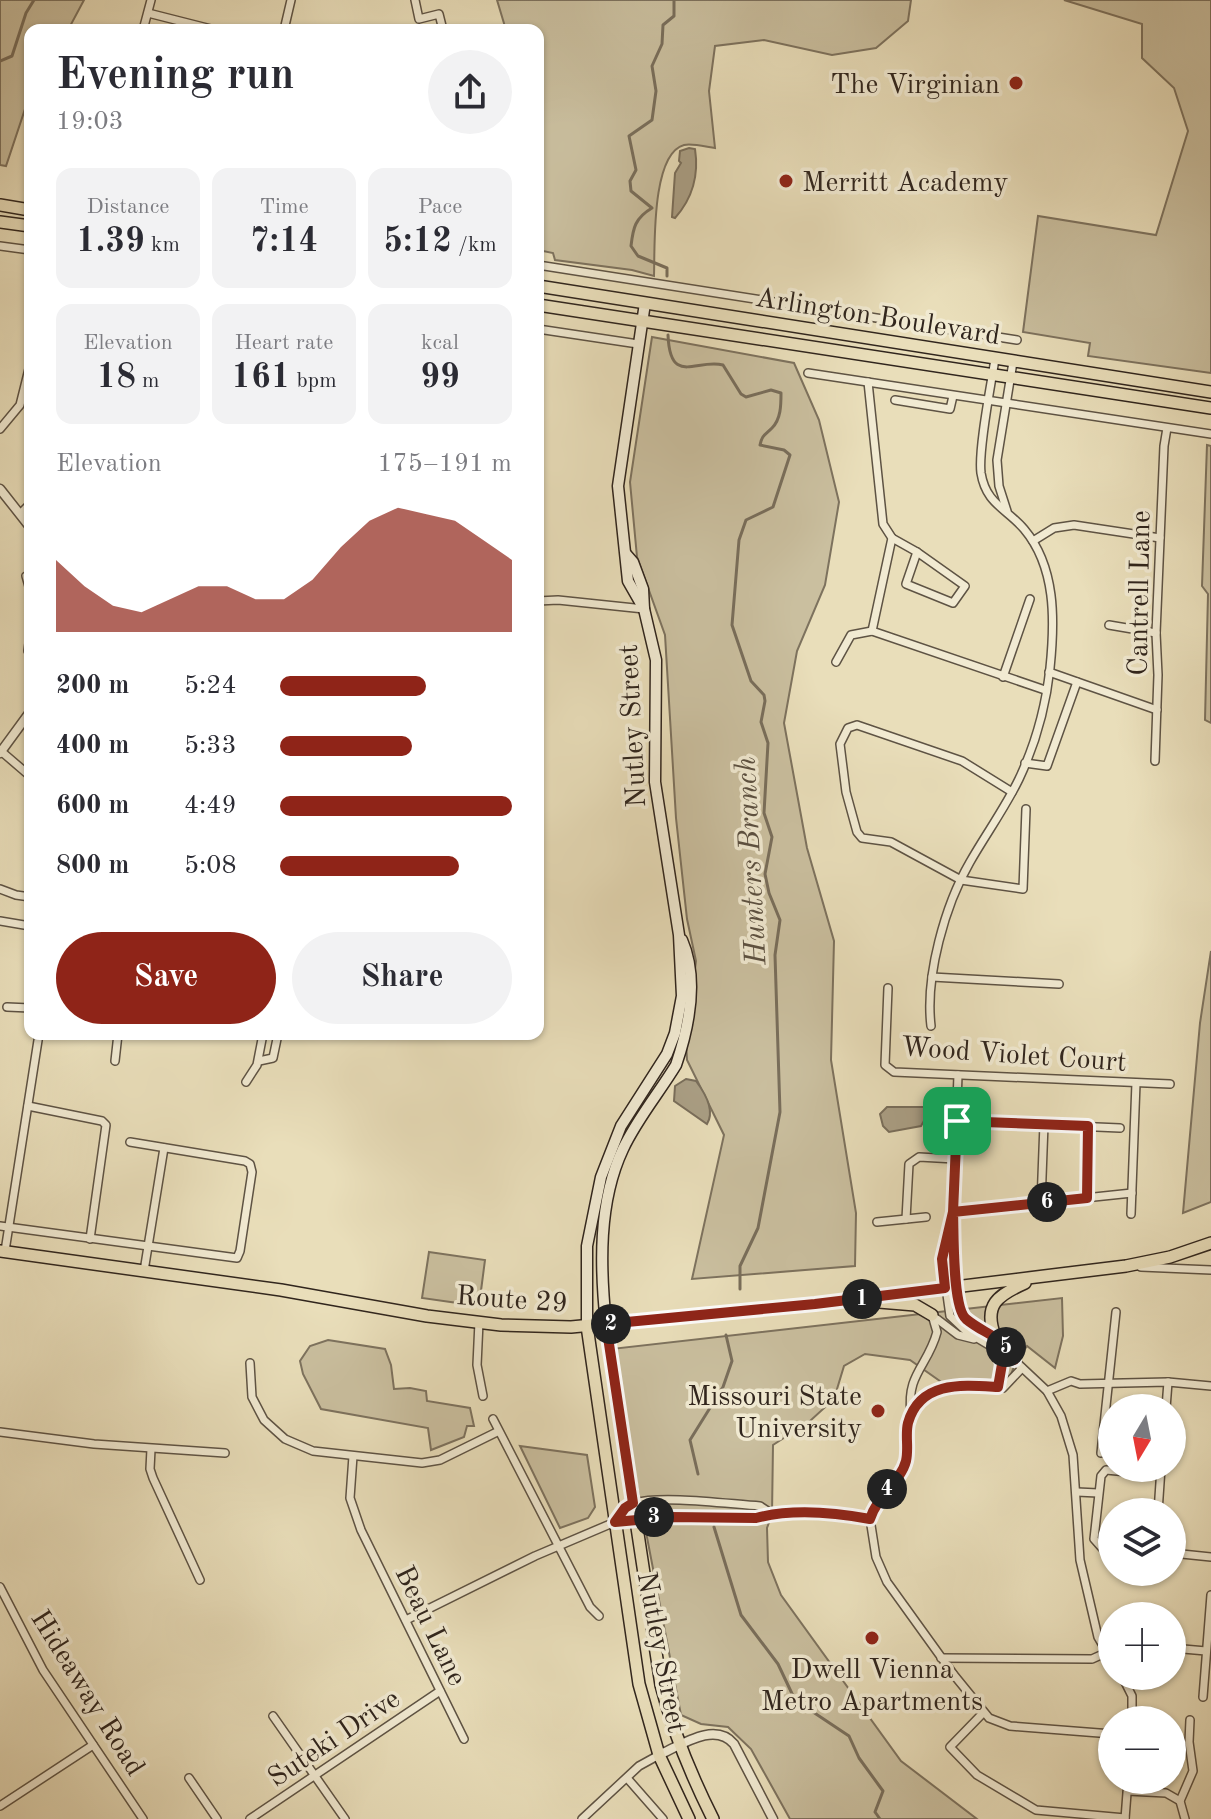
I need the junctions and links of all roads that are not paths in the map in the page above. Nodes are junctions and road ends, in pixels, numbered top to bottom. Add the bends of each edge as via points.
1 (151, 0) edge
2 (291, 0) edge
3 (415, 0) edge
4 (148, 13) junction
5 (145, 24) edge
6 (178, 24) edge
7 (285, 24) edge
8 (442, 24) edge
9 (0, 205) edge
10 (24, 209) edge
11 (0, 222) edge
12 (24, 225) edge
13 (0, 246) edge
14 (24, 249) edge
15 (544, 266) edge
16 (648, 282) junction
17 (544, 287) edge
18 (645, 303) junction
19 (544, 306) edge
20 (642, 320) junction
21 (544, 330) edge
22 (1017, 340) dead end
23 (638, 344) junction
24 (995, 359) junction
25 (1013, 362) junction
26 (808, 373) dead end
27 (993, 375) junction
28 (1010, 377) junction
29 (868, 382) junction
30 (24, 389) edge
31 (1211, 392) edge
32 (953, 396) junction
33 (895, 400) dead end
34 (989, 402) junction
35 (1007, 404) junction
36 (1211, 408) edge
37 (1167, 428) junction
38 (0, 429) edge
39 (1211, 434) edge
40 (0, 489) edge
41 (24, 510) edge
42 (1007, 511) junction
43 (20, 514) junction
44 (24, 519) edge
45 (892, 538) junction
46 (1160, 538) junction
47 (1033, 541) junction
48 (917, 552) junction
49 (1030, 599) dead end
50 (544, 601) edge
51 (644, 609) junction
52 (1109, 625) dead end
53 (872, 631) junction
54 (1156, 633) junction
55 (836, 662) dead end
56 (1049, 672) junction
57 (1003, 677) junction
58 (1077, 682) junction
59 (1045, 690) junction
60 (1157, 710) junction
61 (24, 720) edge
62 (1, 753) edge
63 (1155, 761) dead end
64 (1025, 763) junction
65 (24, 771) edge
66 (1012, 792) junction
67 (1026, 809) dead end
68 (961, 880) junction
69 (0, 889) edge
70 (24, 896) edge
71 (0, 921) edge
72 (24, 925) edge
73 (679, 935) junction
74 (932, 977) junction
75 (1059, 984) dead end
76 (888, 988) dead end
77 (7, 1007) dead end
78 (24, 1008) edge
79 (931, 1026) dead end
80 (38, 1040) edge
81 (117, 1040) edge
82 (262, 1040) edge
83 (277, 1040) edge
84 (115, 1061) dead end
85 (259, 1061) junction
86 (958, 1075) junction
87 (246, 1082) dead end
88 (1136, 1083) junction
89 (1170, 1084) dead end
90 (28, 1106) junction
91 (957, 1121) junction
92 (1044, 1124) junction
93 (1088, 1126) junction
94 (1120, 1128) dead end
95 (130, 1142) dead end
96 (164, 1148) junction
97 (955, 1159) junction
98 (1132, 1193) junction
99 (1087, 1198) junction
100 (1041, 1203) junction
101 (953, 1212) junction
102 (1131, 1214) dead end
103 (926, 1217) dead end
104 (906, 1219) junction
105 (877, 1222) dead end
106 (4, 1227) edge
107 (90, 1239) junction
108 (1211, 1243) edge
109 (148, 1247) junction
110 (2, 1251) edge
111 (1126, 1266) junction
112 (1211, 1270) edge
113 (144, 1271) junction
114 (1036, 1277) junction
115 (951, 1288) junction
116 (847, 1300) junction
117 (1116, 1312) dead end
118 (932, 1315) junction
119 (479, 1322) junction
120 (606, 1324) junction
121 (587, 1326) junction
122 (995, 1336) junction
123 (980, 1339) junction
124 (998, 1350) junction
125 (250, 1363) dead end
126 (1018, 1364) junction
127 (1168, 1382) junction
128 (999, 1384) junction
129 (1108, 1384) junction
130 (1211, 1386) edge
131 (1047, 1391) junction
132 (1107, 1394) edge
133 (1167, 1394) edge
134 (483, 1396) dead end
135 (911, 1416) junction
136 (493, 1419) dead end
137 (0, 1432) edge
138 (497, 1432) junction
139 (151, 1449) junction
140 (225, 1453) dead end
141 (353, 1456) junction
142 (1100, 1482) edge
143 (1077, 1492) junction
144 (1098, 1493) junction
145 (633, 1503) junction
146 (772, 1514) junction
147 (870, 1519) junction
148 (636, 1520) junction
149 (615, 1522) junction
150 (1098, 1544) edge
151 (557, 1546) junction
152 (1186, 1554) edge
153 (1211, 1557) edge
154 (200, 1580) dead end
155 (0, 1587) edge
156 (1211, 1595) edge
157 (599, 1616) dead end
158 (406, 1620) junction
159 (1098, 1637) edge
160 (1186, 1649) edge
161 (1206, 1651) junction
162 (941, 1658) junction
163 (1098, 1658) edge
164 (440, 1691) junction
165 (1203, 1697) dead end
166 (983, 1713) junction
167 (273, 1716) dead end
168 (1190, 1720) dead end
169 (1098, 1733) edge
170 (464, 1739) dead end
171 (93, 1745) junction
172 (679, 1746) junction
173 (659, 1755) junction
174 (315, 1774) junction
175 (189, 1778) dead end
176 (627, 1778) junction
177 (1128, 1794) edge
178 (1168, 1794) edge
179 (1180, 1801) junction
180 (0, 1806) edge
181 (1125, 1818) edge
182 (143, 1819) edge
183 (217, 1819) edge
184 (250, 1819) edge
185 (345, 1819) edge
186 (582, 1819) edge
187 (663, 1819) edge
188 (689, 1819) edge
189 (713, 1819) edge
190 (773, 1819) edge
191 (1185, 1819) edge

1 - 4 street
2 - 7 street
3 - 8 street via 419,19 439,14
4 - 5 street
4 - 6 street
9 - 10 main road
11 - 12 main road
13 - 14 street
15 - 16 street
16 - 18 street, Nutley Street
16 - 22 street
17 - 18 main road, Arlington Boulevard
18 - 20 main road, Nutley Street
18 - 24 main road, Arlington Boulevard
19 - 20 main road, Arlington Boulevard
20 - 23 main road, Nutley Street
20 - 27 main road, Arlington Boulevard
21 - 23 street
23 - 51 main road, Nutley Street via 618,486 628,581
24 - 25 main road, Arlington Boulevard
24 - 27 street
25 - 28 street
25 - 31 main road, Arlington Boulevard
26 - 29 street
27 - 28 main road, Arlington Boulevard
27 - 34 street
28 - 35 street
28 - 36 main road, Arlington Boulevard
29 - 32 street
29 - 45 street via 883,524
30 - 38 street via 20,405
32 - 33 street via 950,409
32 - 34 street
34 - 35 street
34 - 42 street via 981,474 996,506
35 - 37 street
35 - 42 street via 997,460
37 - 39 street
37 - 46 street, Cantrell Lane
40 - 43 street
41 - 43 street
42 - 47 street
43 - 44 street
45 - 48 street
45 - 53 street
46 - 47 street via 1074,525 1054,528
46 - 54 street, Cantrell Lane
47 - 56 street via 1050,585
48 - 48 street via 965,586 953,603 906,584
49 - 57 street
50 - 51 street
51 - 73 main road, Nutley Street via 656,660 655,782
52 - 54 street
53 - 55 street via 851,635
53 - 57 street
54 - 60 street, Cantrell Lane
56 - 58 street
56 - 59 street
57 - 59 street
58 - 60 street
58 - 64 street via 1047,766
59 - 64 street
60 - 63 street, Cantrell Lane
61 - 62 street
62 - 65 street
64 - 66 street
66 - 68 street
66 - 68 street via 962,761 902,740 857,725 843,734 841,760 857,832 862,838 891,842
67 - 68 street via 1023,889
68 - 74 street
69 - 70 street
71 - 72 street
73 - 120 main road, Nutley Street via 689,967 687,1019 676,1065 629,1138 613,1177 602,1252
73 - 121 main road, Nutley Street via 682,996 672,1043 617,1135 592,1211
74 - 75 street
74 - 79 street
76 - 86 street, Wood Violet Court via 885,1065 894,1072
77 - 78 street
80 - 90 street
81 - 84 street
82 - 85 street
83 - 85 street via 273,1058
85 - 87 street
86 - 88 street, Wood Violet Court
86 - 91 street
88 - 89 street, Wood Violet Court
88 - 98 street
90 - 106 street
90 - 107 street via 106,1125
91 - 92 street
91 - 97 street
92 - 93 street
92 - 100 street
93 - 94 street
93 - 99 street
95 - 96 street
96 - 109 street
96 - 109 street via 250,1164 240,1251 237,1258
97 - 101 street
97 - 104 street via 919,1157 909,1164
98 - 99 street
98 - 102 street
99 - 100 street
100 - 101 street
101 - 115 street
101 - 115 street via 942,1259
103 - 104 street
104 - 105 street
106 - 107 street
106 - 110 street
107 - 109 street
108 - 111 main road, Route 29
109 - 113 street
110 - 113 main road, Route 29
111 - 112 street
111 - 114 main road, Route 29
113 - 119 main road, Route 29
114 - 115 main road, Route 29
114 - 122 main road via 994,1303 990,1317
115 - 116 main road, Route 29
115 - 122 street via 965,1318
115 - 123 street via 950,1316
116 - 118 main road via 915,1305
116 - 120 main road, Route 29
117 - 129 street
118 - 123 street via 958,1335
118 - 135 street via 937,1332 913,1381
119 - 121 main road, Route 29
119 - 134 street via 477,1365
120 - 121 main road, Route 29
120 - 145 main road, Nutley Street
121 - 149 main road, Nutley Street
122 - 126 street
123 - 124 street
124 - 126 street
124 - 128 street
125 - 141 street via 252,1397 264,1420 285,1439 313,1451
126 - 128 street via 1007,1385
126 - 131 street
127 - 129 street
127 - 130 street
127 - 133 street
128 - 135 street via 940,1388
129 - 131 street via 1071,1381
129 - 132 street
131 - 143 street via 1067,1432
135 - 147 street via 906,1462
136 - 138 street
137 - 139 street
138 - 141 street via 440,1460
138 - 151 street
139 - 140 street
139 - 154 street via 153,1478
141 - 158 street, Beau Lane via 350,1498
142 - 144 street
143 - 144 street
143 - 159 street via 1080,1560
144 - 150 street
145 - 146 street via 760,1506
145 - 148 main road, Nutley Street
145 - 149 street
146 - 147 street
146 - 148 street
147 - 162 street via 876,1557 887,1582
148 - 149 street
148 - 172 main road, Nutley Street via 661,1685
149 - 151 street
149 - 173 main road, Nutley Street via 639,1684
151 - 157 street
151 - 158 street
152 - 153 street
155 - 171 street, Hideaway Road via 43,1670
156 - 161 street
158 - 164 street, Beau Lane
160 - 161 street
161 - 165 street
162 - 163 street
162 - 166 street
164 - 170 street, Beau Lane
164 - 174 street, Suteki Drive
166 - 169 street via 1010,1726
166 - 181 street via 950,1747 977,1775 1036,1810
167 - 174 street
168 - 179 street via 1193,1771
171 - 180 street
171 - 182 street, Hideaway Road
172 - 173 street
172 - 189 main road, Nutley Street
172 - 190 street via 714,1733 730,1739
173 - 176 street
173 - 188 main road, Nutley Street
174 - 184 street, Suteki Drive
174 - 185 street
175 - 183 street
176 - 186 street
176 - 187 street
177 - 181 street
178 - 179 street
179 - 191 street

